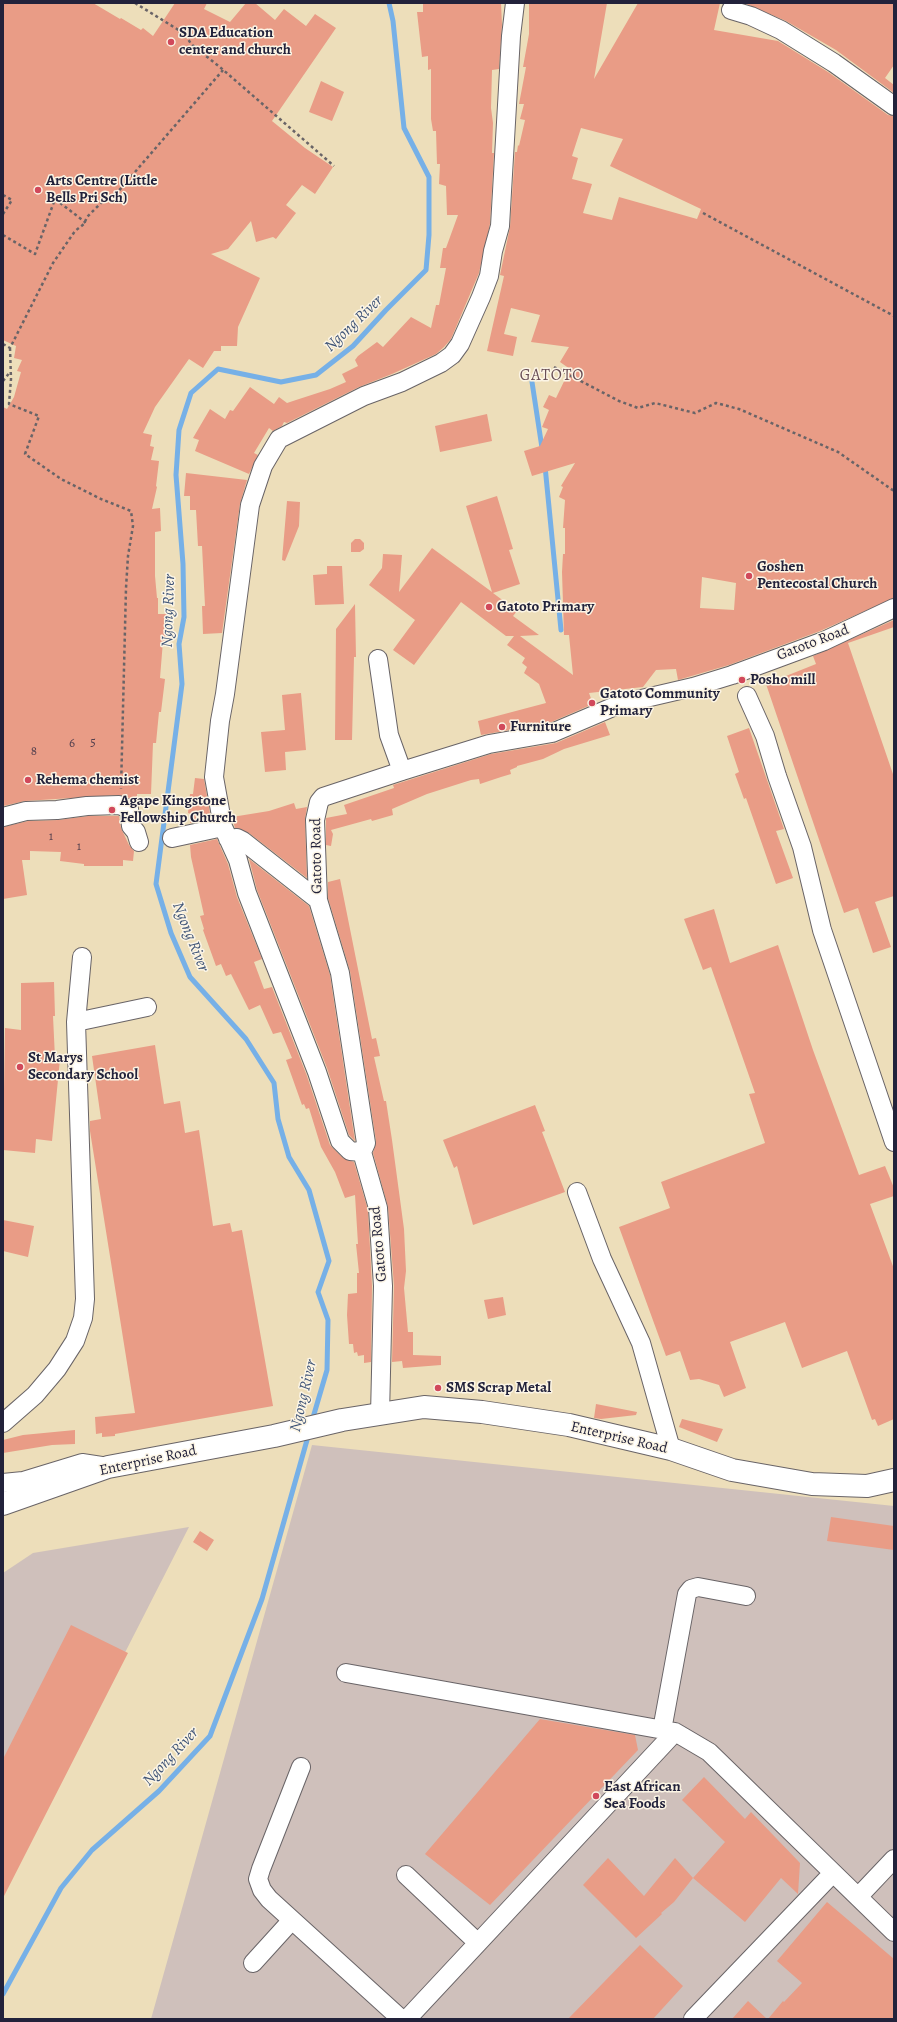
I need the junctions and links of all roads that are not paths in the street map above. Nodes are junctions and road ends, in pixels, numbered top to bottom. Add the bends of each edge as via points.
1 (515, 3) edge
2 (731, 10) dead end
3 (894, 106) edge
4 (894, 608) edge
5 (378, 659) dead end
6 (748, 696) dead end
7 (402, 771) junction
8 (3, 817) edge
9 (226, 833) junction
10 (172, 838) dead end
11 (139, 842) dead end
12 (318, 900) junction
13 (82, 957) dead end
14 (148, 1007) dead end
15 (76, 1022) junction
16 (894, 1142) edge
17 (362, 1152) junction
18 (577, 1192) dead end
19 (380, 1415) junction
20 (3, 1423) edge
21 (671, 1449) junction
22 (108, 1467) junction
23 (894, 1480) edge
24 (3, 1483) edge
25 (3, 1504) edge
26 (746, 1596) dead end
27 (346, 1673) dead end
28 (668, 1731) junction
29 (301, 1767) dead end
30 (894, 1859) edge
31 (833, 1873) junction
32 (406, 1875) dead end
33 (858, 1897) junction
34 (292, 1920) junction
35 (894, 1932) edge
36 (478, 1942) junction
37 (253, 1963) dead end
38 (401, 2019) edge
39 (407, 2019) edge
40 (693, 2019) edge

1 - 9 street via 500,226 492,251 489,276 460,344 452,355 441,363 402,382 364,396 279,439 263,466 250,505 217,743 214,777
2 - 3 street via 781,30 834,63
4 - 7 street, Gatoto Road via 824,641 732,675 620,704 552,733 489,744
5 - 7 street via 389,735
6 - 16 street via 765,736 802,846 822,930
7 - 12 street, Gatoto Road via 323,797 319,802 314,820
8 - 11 street via 26,811 119,805 129,809 131,826
9 - 10 street
9 - 12 street via 243,841
9 - 17 street via 236,853 250,899 317,1072 340,1141 350,1152
12 - 17 street, Gatoto Road via 340,973 366,1143
13 - 15 street
14 - 15 street
15 - 20 street via 85,1299 83,1318 75,1341 57,1369 35,1395
17 - 19 street, Gatoto Road via 378,1208 383,1286
18 - 21 street via 602,1259 641,1343
19 - 21 main road, Enterprise Road via 424,1407 482,1412 569,1425
19 - 22 main road, Enterprise Road via 342,1420 274,1436
21 - 23 main road, Enterprise Road via 732,1470 812,1484 867,1486
22 - 24 street via 82,1463 23,1481
22 - 25 main road, Enterprise Road
26 - 28 street via 698,1587 686,1594
27 - 28 street
28 - 31 street via 709,1752
28 - 36 street
29 - 34 street via 258,1879 269,1899
30 - 33 street
31 - 33 street
31 - 40 street
32 - 36 street
33 - 35 street
34 - 37 street
34 - 38 street
36 - 39 street

